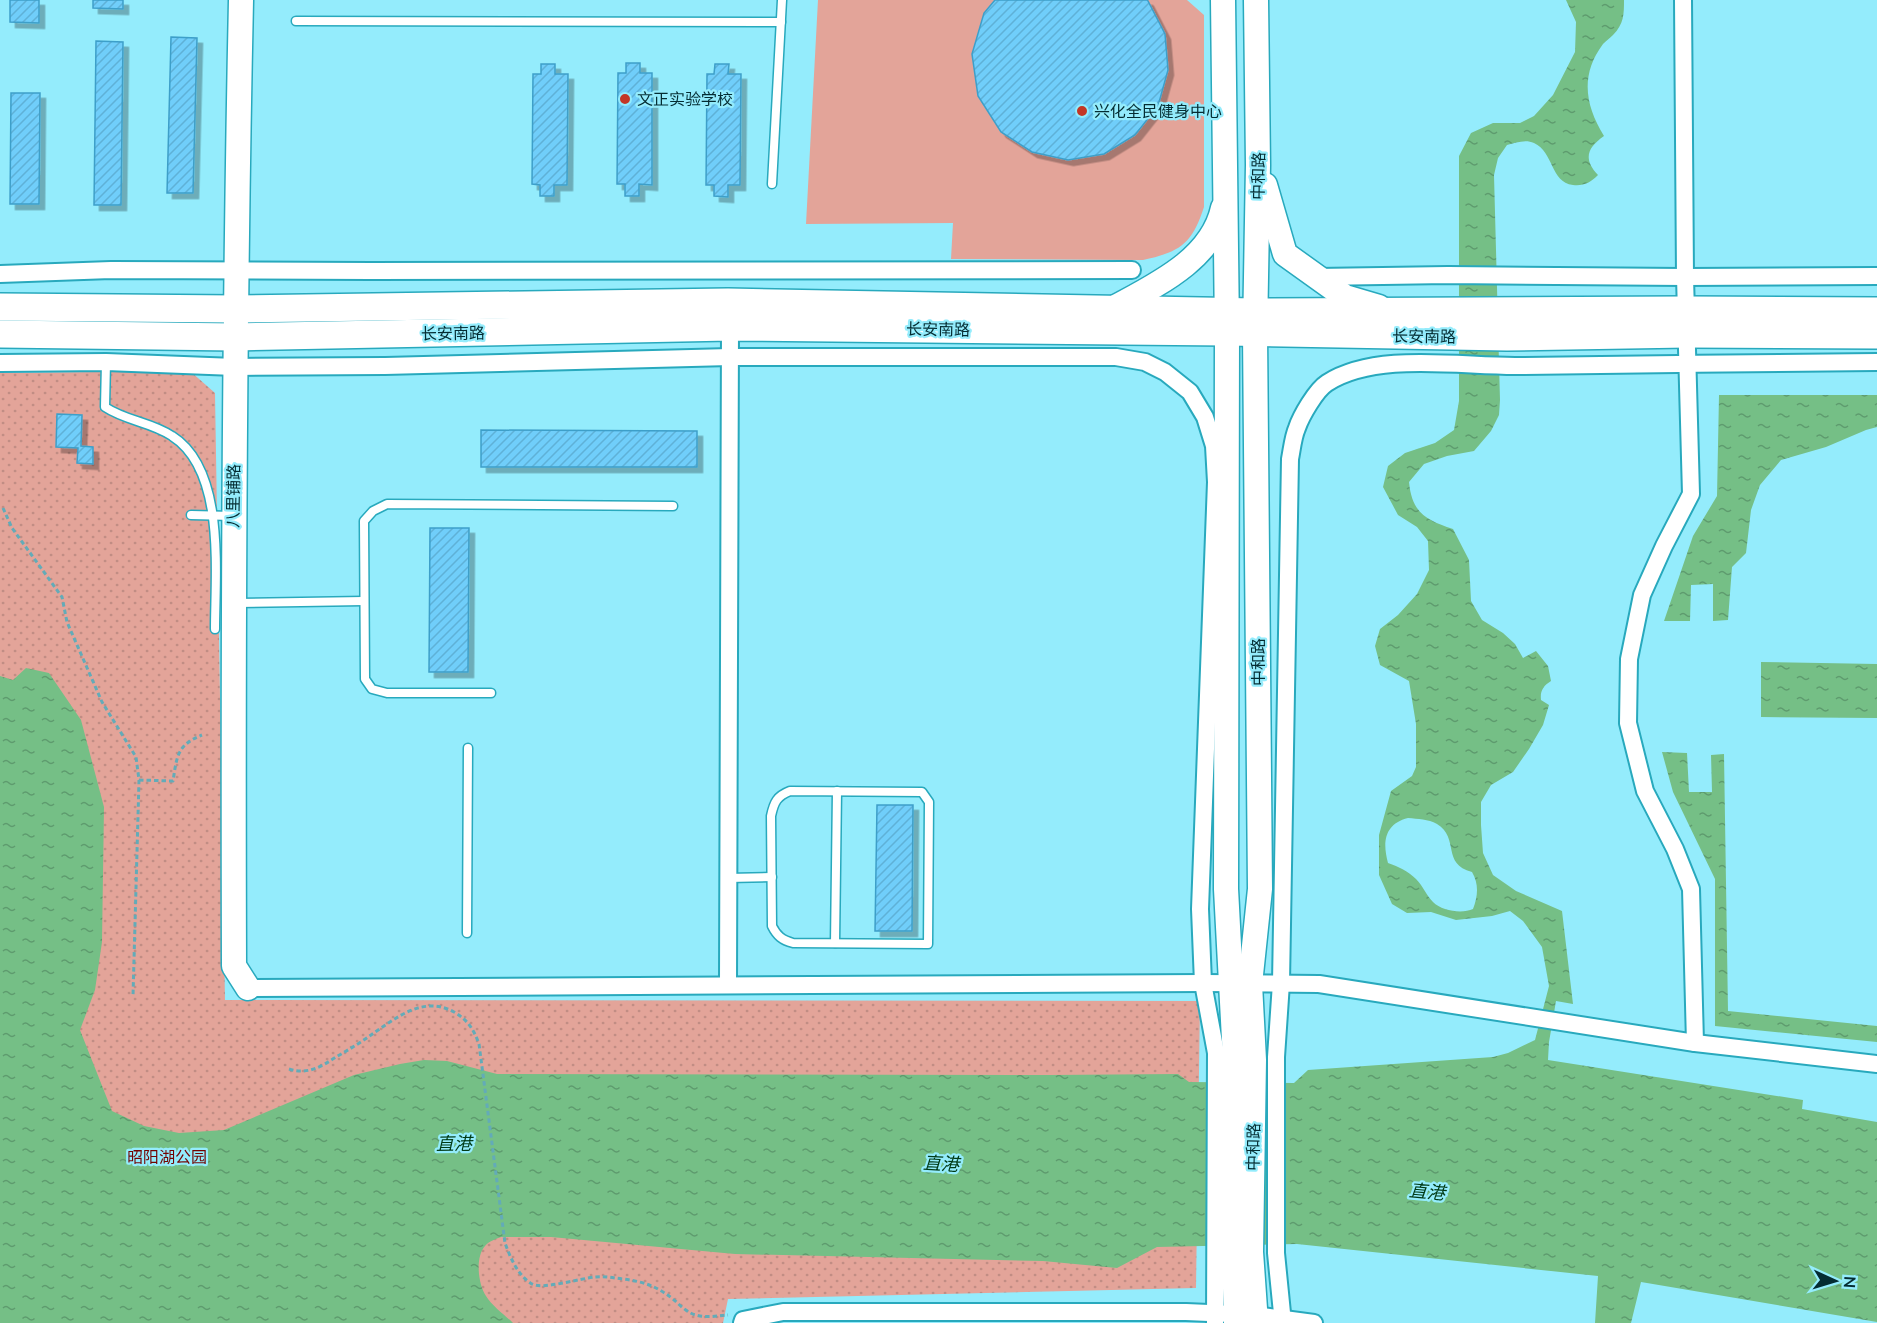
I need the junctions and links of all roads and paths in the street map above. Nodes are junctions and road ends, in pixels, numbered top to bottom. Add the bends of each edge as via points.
1 (241, 0) edge
2 (782, 0) edge
3 (1223, 0) edge
4 (1256, 0) edge
5 (1683, 0) edge
6 (296, 21) dead end
7 (781, 22) junction
8 (1258, 165) junction
9 (772, 184) dead end
10 (1226, 191) junction
11 (235, 270) junction
12 (1132, 270) dead end
13 (0, 274) edge
14 (1877, 276) edge
15 (1316, 277) junction
16 (1685, 277) junction
17 (0, 307) edge
18 (236, 309) junction
19 (1112, 309) junction
20 (1877, 311) edge
21 (1399, 313) junction
22 (1227, 322) junction
23 (1687, 322) junction
24 (1255, 323) junction
25 (1453, 324) junction
26 (730, 327) junction
27 (0, 334) edge
28 (1877, 335) edge
29 (235, 337) junction
30 (730, 357) junction
31 (106, 362) junction
32 (1877, 362) edge
33 (0, 363) edge
34 (1687, 363) junction
35 (235, 368) junction
36 (673, 506) dead end
37 (3, 508) dead end
38 (191, 515) dead end
39 (222, 516) junction
40 (364, 601) junction
41 (233, 603) junction
42 (215, 629) dead end
43 (491, 693) dead end
44 (202, 735) dead end
45 (468, 748) dead end
46 (139, 780) junction
47 (837, 791) junction
48 (772, 877) junction
49 (728, 878) junction
50 (467, 933) dead end
51 (835, 943) junction
52 (1203, 983) junction
53 (1281, 983) junction
54 (1241, 984) junction
55 (728, 985) junction
56 (248, 988) joint
57 (134, 996) dead end
58 (1695, 1043) junction
59 (1245, 1057) junction
60 (1877, 1064) edge
61 (289, 1069) dead end
62 (1235, 1319) edge
63 (743, 1321) edge
64 (1283, 1321) edge
65 (1314, 1323) edge

1 - 11 main road, 八里铺路
2 - 7 lane
3 - 10 main road, 中和路
4 - 8 main road, 中和路
5 - 16 street
6 - 7 lane
7 - 9 lane
8 - 15 main road via 1285,254
8 - 24 main road, 中和路
10 - 19 main road via 1221,219 1194,256 1176,272
10 - 22 main road, 中和路
11 - 12 street
11 - 13 street
11 - 18 main road, 八里铺路
14 - 16 street
15 - 16 street via 1448,274
15 - 21 main road via 1345,297
16 - 23 street
17 - 18 main road, 长安南路
18 - 19 main road, 长安南路 via 728,302
18 - 29 main road, 八里铺路
19 - 22 main road, 长安南路
20 - 23 main road, 长安南路
21 - 24 main road, 长安南路
21 - 25 main road, 长安南路
22 - 24 main road, 长安南路
22 - 26 main road, 长安南路
22 - 54 main road, 中和路 via 1226,889
23 - 25 main road, 长安南路
23 - 28 main road, 长安南路
23 - 34 street
24 - 25 main road, 长安南路
24 - 54 main road, 中和路 via 1260,889
26 - 29 main road, 长安南路
26 - 30 street
27 - 29 main road, 长安南路
29 - 35 main road, 八里铺路
30 - 35 street
30 - 49 street
30 - 52 street via 1116,357 1145,362 1190,392 1205,417 1214,446 1216,482 1200,909
31 - 33 street
31 - 35 street
31 - 39 lane via 105,407 173,436 190,451
32 - 34 street
34 - 53 street via 1395,365 1359,369 1326,384 1311,403 1296,428 1290,459
34 - 58 street via 1691,494 1642,596 1629,659 1628,723 1645,791 1691,889
35 - 39 main road, 八里铺路
36 - 40 lane via 387,504 364,521
37 - 46 path via 12,528 62,597 67,622 102,702 136,757
38 - 39 lane
39 - 41 main road, 八里铺路
39 - 42 lane via 215,536
40 - 41 lane
40 - 43 lane via 364,679 372,689 387,693
41 - 56 main road, 八里铺路 via 234,966
44 - 46 path via 181,747 173,781
45 - 50 lane
46 - 57 path
47 - 48 lane via 790,791 780,795 771,816
47 - 51 lane
47 - 51 lane via 922,792 929,802 928,944
48 - 49 lane
48 - 51 lane via 772,926 776,934 793,943
49 - 55 street
52 - 54 street
52 - 55 street
52 - 59 street
53 - 54 street
53 - 58 street via 1319,984
53 - 59 street
54 - 59 main road, 中和路
55 - 56 street
58 - 60 street
59 - 62 main road, 中和路 via 1234,1253
59 - 64 street
61 - 63 path via 297,1072 320,1067 404,1013 433,1006 447,1008 473,1028 479,1044 505,1243 523,1276 533,1285 550,1286 597,1277 654,1285 693,1315 729,1315
62 - 63 street via 1186,1312 783,1312
62 - 64 street
64 - 65 street

